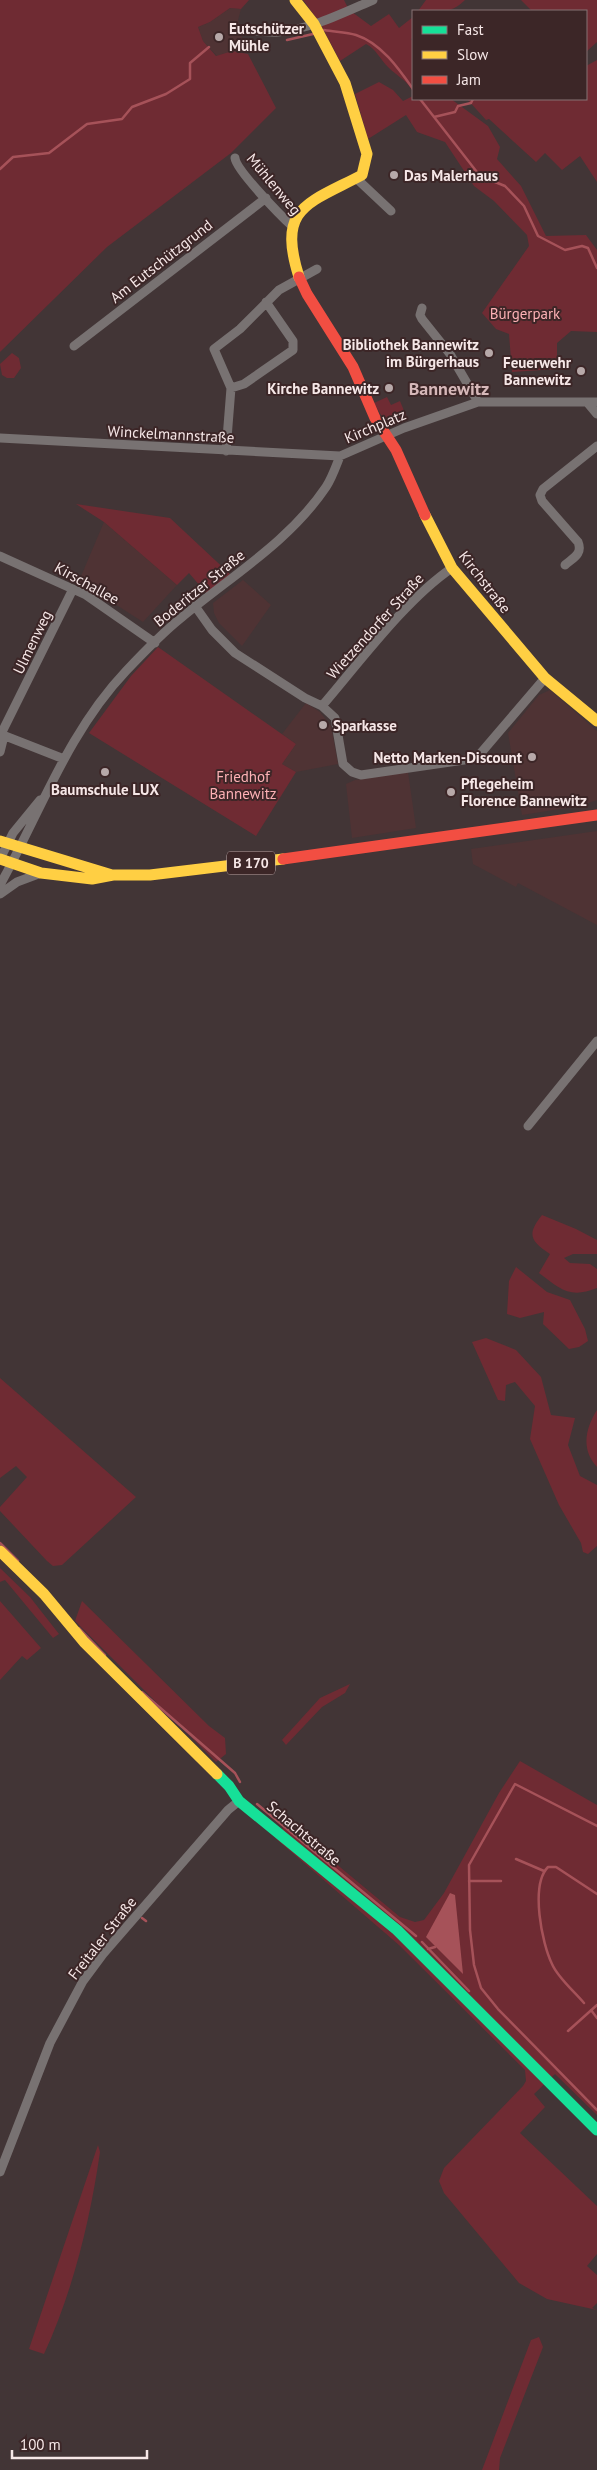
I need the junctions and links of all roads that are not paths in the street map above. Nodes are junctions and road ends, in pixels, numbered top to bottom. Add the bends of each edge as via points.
1 (295, 0) edge
2 (373, 0) edge
3 (314, 24) junction
4 (243, 30) dead end
5 (235, 158) dead end
6 (357, 179) junction
7 (266, 198) junction
8 (391, 211) dead end
9 (292, 227) junction
10 (317, 269) dead end
11 (299, 277) junction
12 (266, 302) junction
13 (422, 308) dead end
14 (74, 346) dead end
15 (231, 388) junction
16 (478, 402) junction
17 (587, 402) junction
18 (597, 402) edge
19 (597, 414) edge
20 (385, 436) junction
21 (0, 438) edge
22 (597, 446) edge
23 (226, 451) junction
24 (340, 456) junction
25 (0, 556) edge
26 (565, 565) dead end
27 (452, 568) junction
28 (74, 589) junction
29 (195, 606) junction
30 (155, 643) junction
31 (545, 678) junction
32 (322, 706) junction
33 (597, 721) edge
34 (2, 735) edge
35 (0, 752) edge
36 (64, 759) junction
37 (44, 795) junction
38 (597, 815) edge
39 (3, 842) edge
40 (18, 847) junction
41 (0, 859) edge
42 (12, 862) junction
43 (41, 873) junction
44 (113, 875) junction
45 (0, 885) edge
46 (0, 894) edge
47 (597, 1041) edge
48 (528, 1126) dead end
49 (0, 1552) edge
50 (239, 1801) junction
51 (597, 2130) edge
52 (0, 2172) edge

1 - 3 street
2 - 3 street
3 - 4 street via 276,33
3 - 6 street via 345,83 359,124 367,159
5 - 7 street, Mühlenweg via 236,164
6 - 8 street
6 - 9 street via 305,205
7 - 9 street, Mühlenweg
7 - 14 street, Am Eutschützgrund
9 - 11 street, Kirchstraße via 291,250
10 - 11 street
11 - 12 street
11 - 20 street, Kirchstraße via 353,367
12 - 15 street via 240,329 214,349
12 - 15 street via 293,341 293,350 244,384
13 - 16 street via 422,319 450,354
15 - 23 street
16 - 17 street
16 - 20 street, Kirchplatz
17 - 18 street
17 - 19 street
20 - 24 street, Kirchplatz
20 - 27 street, Kirchstraße via 396,450 417,501
21 - 23 street, Winckelmannstraße
22 - 26 street via 540,494 542,501 578,542 578,554
23 - 24 street, Winckelmannstraße
24 - 29 street, Boderitzer Straße via 326,487 301,519 251,564
25 - 28 street, Kirschallee
27 - 31 street, Kirchstraße
27 - 32 street, Wietzendorfer Straße via 439,576 411,605
28 - 30 street, Kirschallee
28 - 34 street, Ulmenweg
29 - 30 street, Boderitzer Straße
29 - 32 street via 235,654
30 - 36 street, Boderitzer Straße via 99,702
31 - 32 street via 480,754 464,760 361,775 343,764 335,718
31 - 33 street, Kirchstraße
34 - 35 street, Ulmenweg
34 - 36 street
36 - 37 street, Boderitzer Straße
37 - 39 street, Boderitzer Straße
37 - 40 street, Boderitzer Straße
38 - 44 street, B 170 via 234,865
39 - 40 street, B 170
39 - 41 street, Boderitzer Straße
40 - 42 street, Boderitzer Straße
40 - 44 street, B 170
41 - 42 street, B 170
42 - 43 street, B 170
42 - 45 street, Boderitzer Straße
43 - 44 street, B 170 via 92,878
43 - 46 street via 17,882
47 - 48 street
49 - 50 street, Schachtstraße via 44,1594 84,1642 229,1786
50 - 51 street, Schachtstraße via 397,1930
50 - 52 street, Freitaler Straße via 156,1891 83,1981 50,2042

